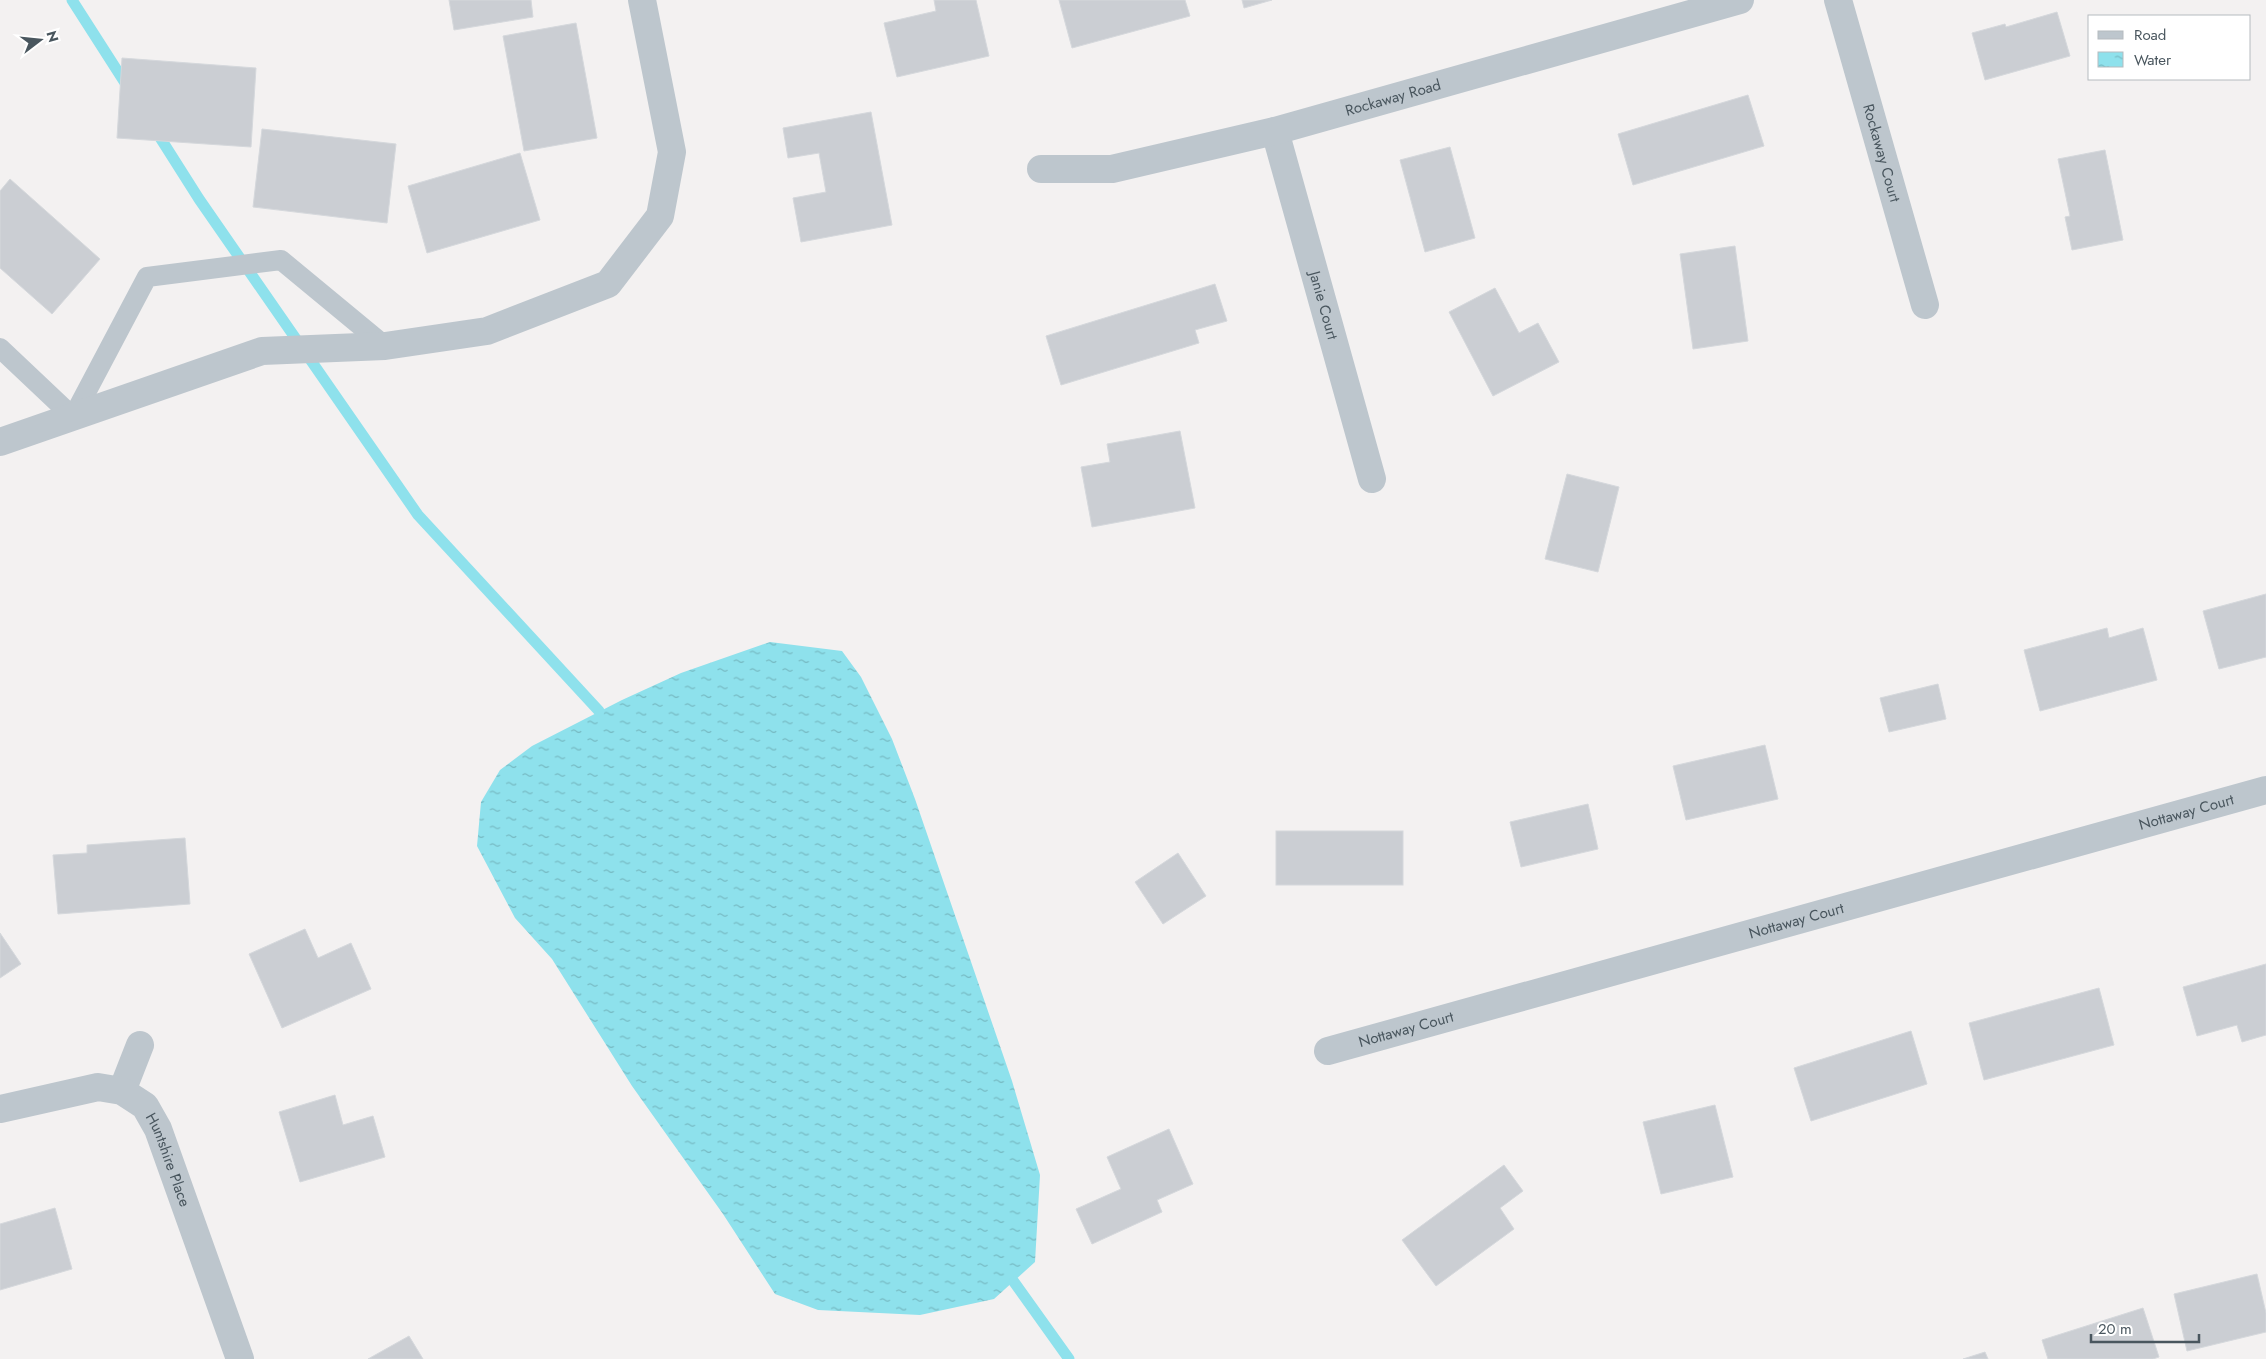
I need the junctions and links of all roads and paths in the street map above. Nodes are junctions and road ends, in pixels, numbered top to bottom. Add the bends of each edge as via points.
1 (642, 0) edge
2 (1740, 0) edge
3 (1838, 0) edge
4 (1275, 132) junction
5 (1041, 169) dead end
6 (1925, 305) dead end
7 (385, 346) junction
8 (0, 348) edge
9 (72, 417) junction
10 (0, 442) edge
11 (1372, 479) dead end
12 (2266, 790) edge
13 (140, 1045) dead end
14 (1328, 1051) dead end
15 (122, 1091) junction
16 (0, 1109) edge
17 (240, 1359) edge

1 - 7 street via 672,152 660,216 608,284 487,331
2 - 4 street, Rockaway Road
3 - 6 street, Rockaway Court
4 - 5 street, Rockaway Road via 1112,169
4 - 11 street, Janie Court
7 - 9 street via 262,351
7 - 9 lane via 281,260 147,277
8 - 9 lane
9 - 10 street
12 - 14 street, Nottaway Court
13 - 15 street
15 - 16 street, Huntshire Place via 98,1087
15 - 17 street, Huntshire Place via 145,1106 158,1129

